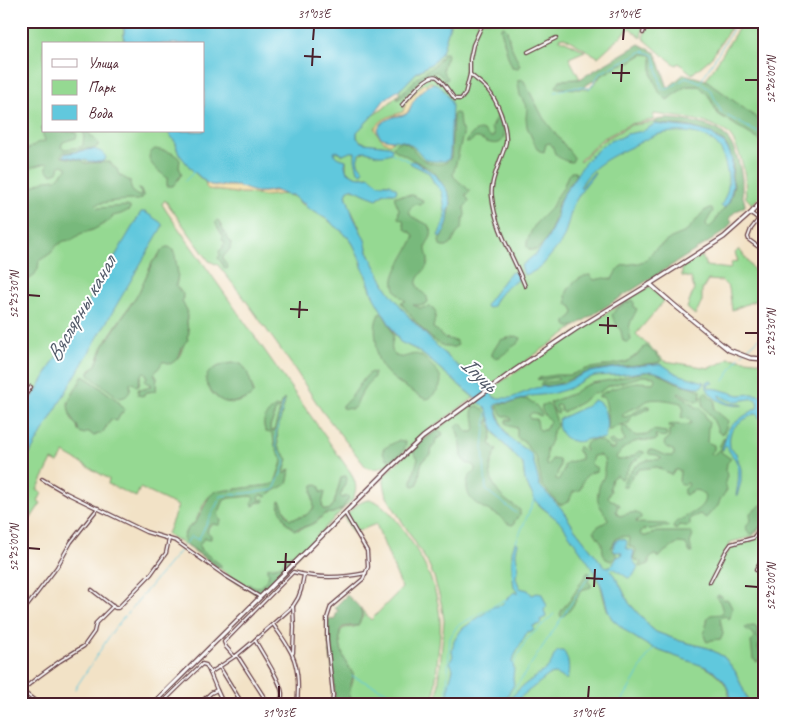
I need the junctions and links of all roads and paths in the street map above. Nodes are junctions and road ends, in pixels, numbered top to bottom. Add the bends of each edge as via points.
1 (484, 21) edge
2 (646, 21) edge
3 (643, 33) dead end
4 (556, 38) dead end
5 (528, 52) dead end
6 (470, 74) junction
7 (402, 105) dead end
8 (764, 199) edge
9 (764, 212) edge
10 (751, 213) junction
11 (758, 219) junction
12 (764, 223) edge
13 (764, 251) edge
14 (650, 284) junction
15 (525, 286) dead end
16 (764, 359) edge
17 (31, 387) dead end
18 (21, 401) edge
19 (42, 480) dead end
20 (98, 508) junction
21 (345, 513) junction
22 (764, 525) edge
23 (757, 533) junction
24 (169, 538) junction
25 (764, 540) edge
26 (764, 556) edge
27 (756, 570) dead end
28 (366, 574) junction
29 (304, 575) junction
30 (710, 582) dead end
31 (92, 590) dead end
32 (260, 597) junction
33 (113, 606) junction
34 (293, 606) junction
35 (21, 612) edge
36 (273, 624) junction
37 (254, 640) junction
38 (235, 655) junction
39 (293, 656) junction
40 (218, 667) junction
41 (210, 673) junction
42 (217, 690) junction
43 (21, 691) edge
44 (37, 705) edge
45 (152, 705) edge
46 (160, 705) edge
47 (198, 705) edge
48 (224, 705) edge
49 (243, 705) edge
50 (269, 705) edge
51 (275, 705) edge
52 (297, 705) edge
53 (332, 705) edge

1 - 6 street via 472,45
2 - 3 street
4 - 5 street
6 - 7 street via 461,99 455,99 440,80 432,76
6 - 15 street via 488,89 504,122 506,143 491,194 508,250
8 - 10 street
9 - 11 street
10 - 11 street
10 - 14 street via 724,237
11 - 12 street
11 - 13 street via 748,237
14 - 16 street via 729,350 750,358
14 - 21 street via 576,329 423,437
17 - 18 street
19 - 20 street
20 - 24 street via 146,532
20 - 35 street
21 - 28 street via 367,552
21 - 32 street
22 - 23 street
23 - 25 street
23 - 30 street via 753,538 730,544
24 - 32 street
24 - 33 street via 167,550 151,574 118,608
26 - 27 street
28 - 29 street via 342,578
28 - 53 street via 331,606 327,618
29 - 34 street
29 - 38 street via 293,572 224,642
31 - 33 street
32 - 45 street
33 - 43 street via 96,623 84,646
34 - 36 street
34 - 39 street
36 - 37 street
36 - 39 street
37 - 38 street
37 - 51 street via 281,686 280,702
38 - 40 street
38 - 50 street
39 - 52 street via 297,670
40 - 41 street
40 - 49 street
41 - 42 street
41 - 46 street via 202,664
42 - 47 street
42 - 48 street
43 - 44 street

